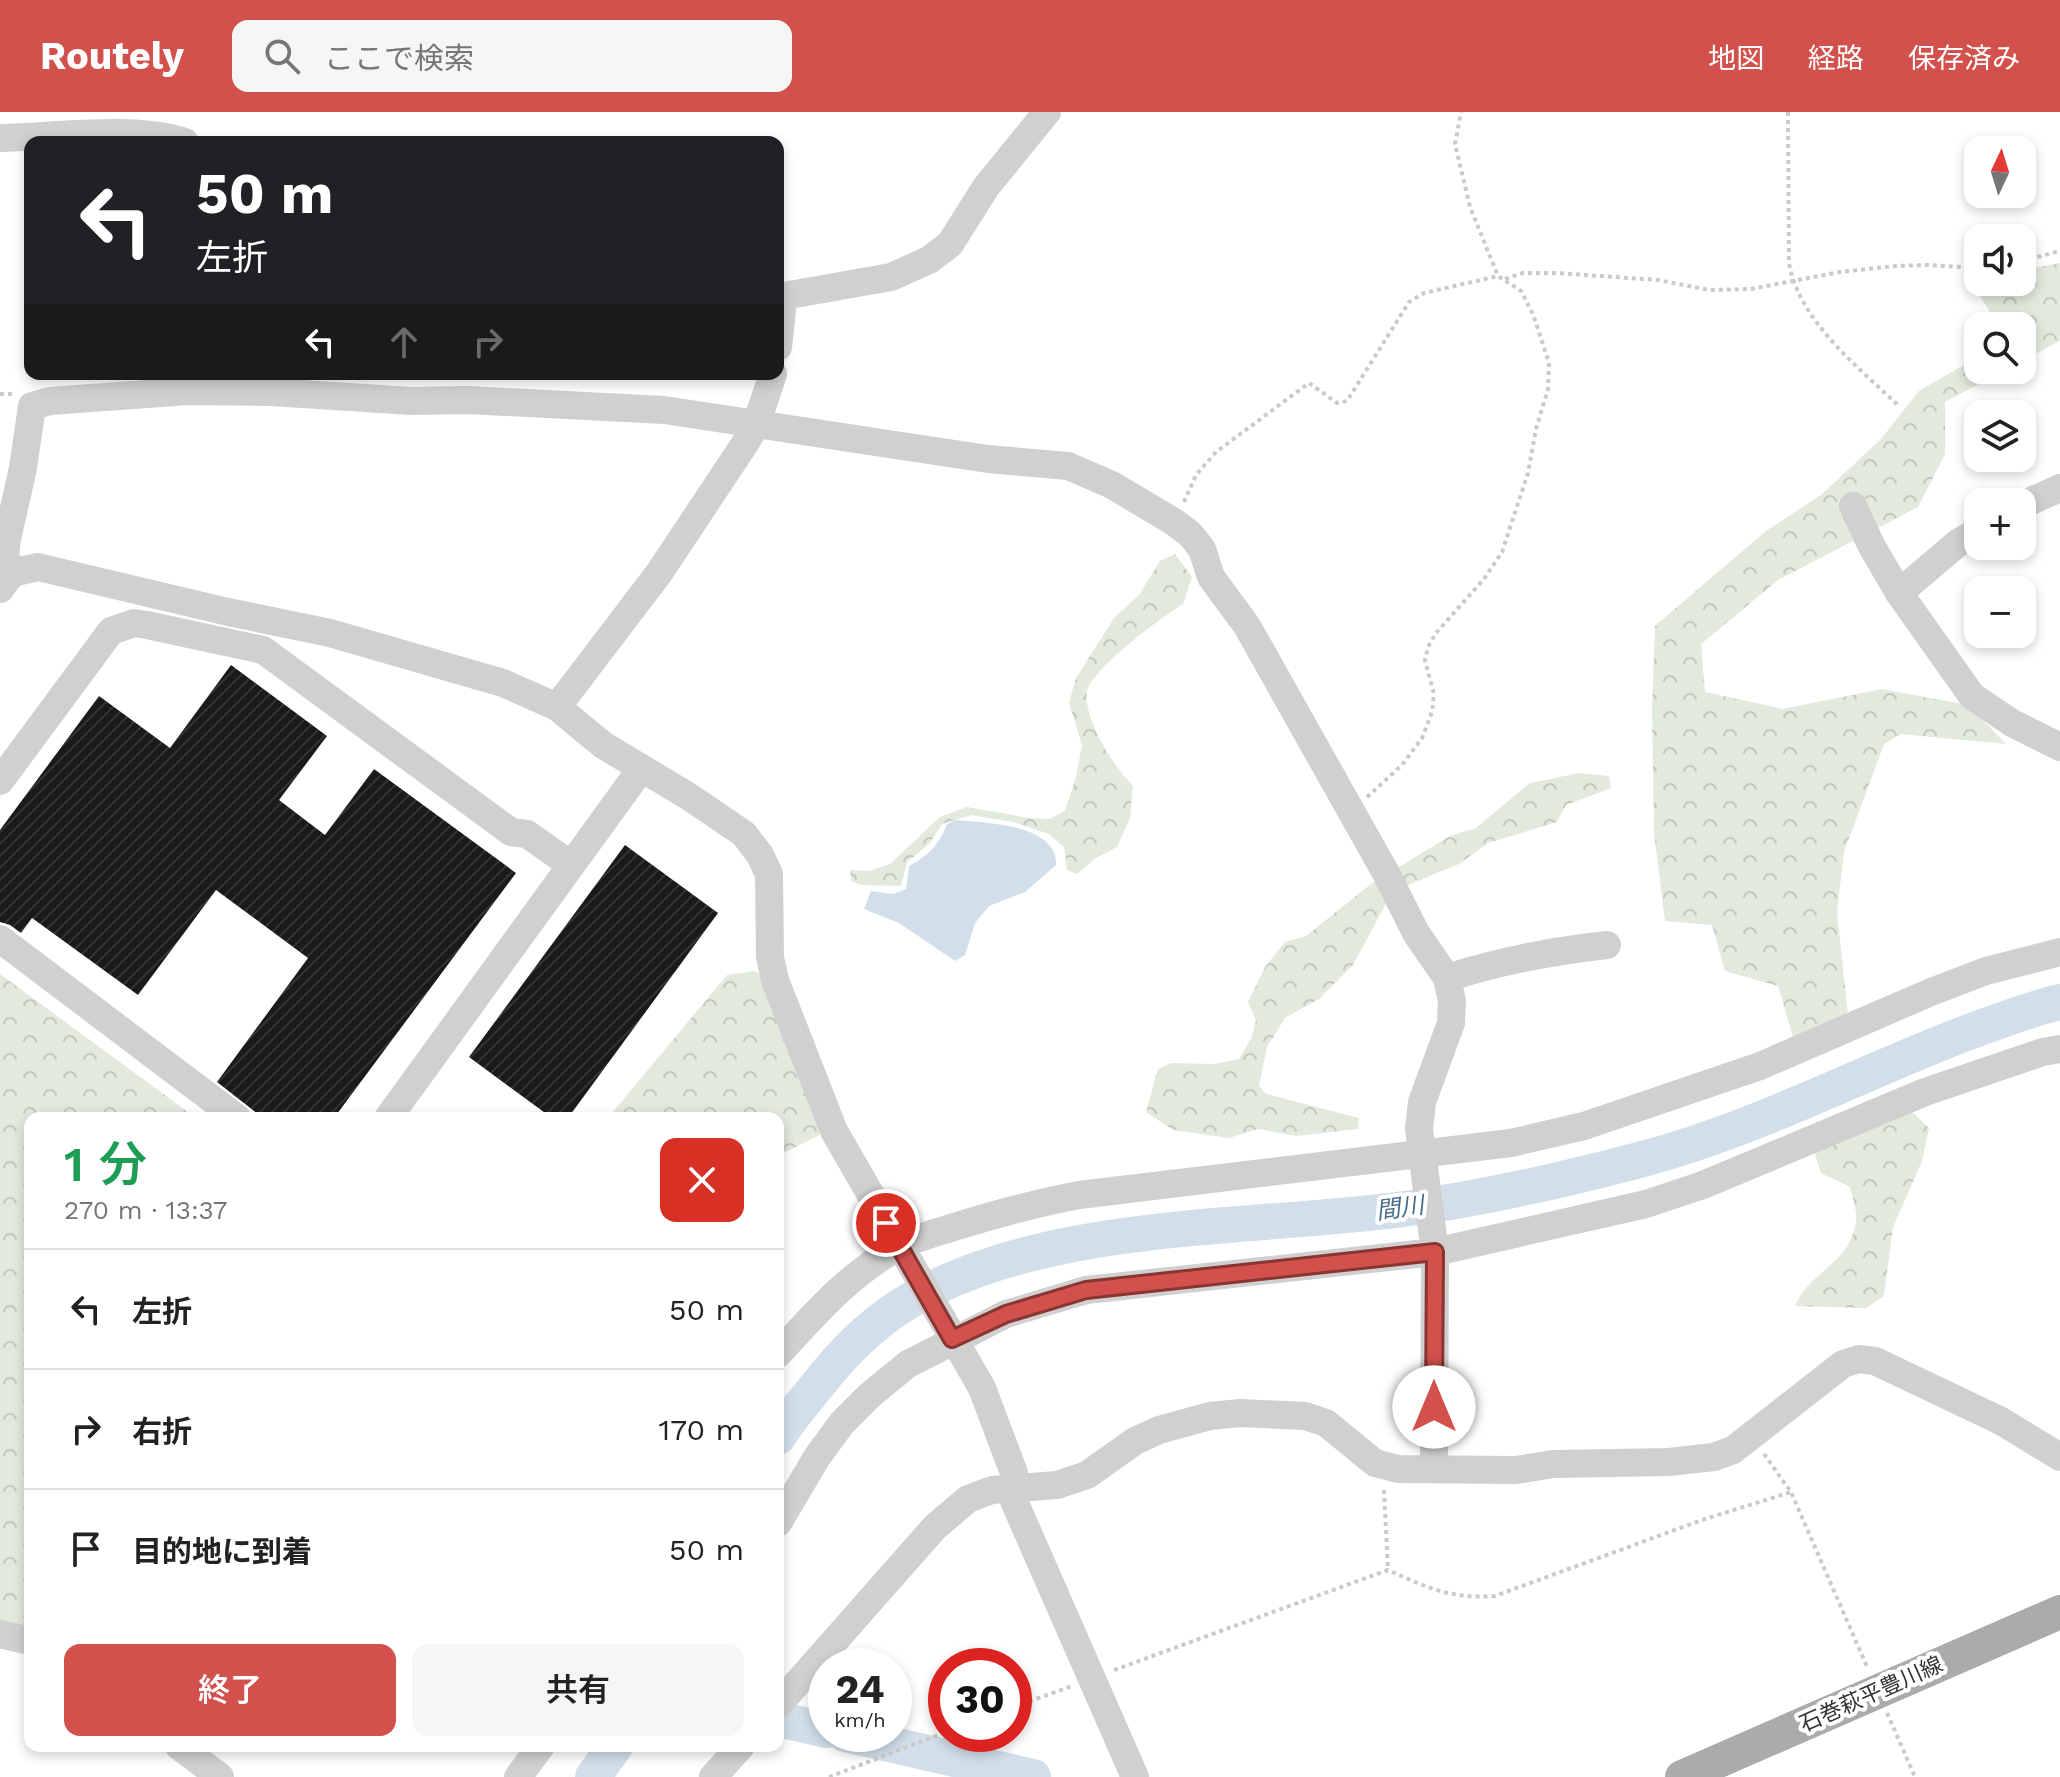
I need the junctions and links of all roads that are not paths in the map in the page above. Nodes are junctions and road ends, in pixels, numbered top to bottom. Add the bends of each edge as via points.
1 (1047, 112) edge
2 (65, 136) edge
3 (157, 136) edge
4 (24, 137) edge
5 (0, 138) edge
6 (784, 296) edge
7 (771, 380) edge
8 (756, 425) junction
9 (2060, 488) edge
10 (2036, 499) edge
11 (1853, 506) dead end
12 (1964, 539) edge
13 (6, 581) edge
14 (1899, 593) junction
15 (557, 707) junction
16 (2060, 747) edge
17 (641, 769) junction
18 (0, 781) edge
19 (571, 865) junction
20 (0, 939) edge
21 (1607, 945) dead end
22 (2060, 952) edge
23 (1447, 978) junction
24 (2060, 1049) edge
25 (229, 1112) edge
26 (392, 1112) edge
27 (1421, 1159) junction
28 (1434, 1248) junction
29 (902, 1250) junction
30 (950, 1335) junction
31 (784, 1348) edge
32 (2060, 1457) edge
33 (1434, 1469) junction
34 (1014, 1488) junction
35 (784, 1513) edge
36 (2060, 1612) edge
37 (0, 1634) edge
38 (24, 1640) edge
39 (784, 1697) edge
40 (187, 1752) edge
41 (537, 1752) edge
42 (736, 1752) edge
43 (207, 1766) edge
44 (518, 1777) edge
45 (713, 1777) edge
46 (1135, 1777) edge
47 (1682, 1777) edge

1 - 6 street via 986,187 950,244 929,260 891,277
2 - 3 street
4 - 5 street
7 - 8 street
8 - 13 street via 664,410 272,392 188,391 50,401 32,406 7,539
8 - 15 street via 659,573
8 - 23 street via 1068,466 1112,485 1190,534 1202,549 1211,577 1247,626 1416,933
9 - 10 street
11 - 14 street
12 - 14 street
13 - 15 street via 38,567 330,633 503,683
14 - 16 street via 1972,696
15 - 17 street
17 - 19 street
17 - 29 street via 744,834 760,855 769,874 775,980 834,1131
18 - 19 street via 111,631 134,623 263,650 511,832 527,834
19 - 26 street
20 - 25 street
21 - 23 street via 1554,951
22 - 27 street via 1986,971 1760,1066 1584,1126
23 - 27 street via 1451,1023 1422,1102
24 - 28 street via 1925,1092 1661,1200
27 - 28 street
27 - 29 street via 1079,1195 1019,1207
28 - 30 street via 1086,1290
28 - 33 street
29 - 30 street
29 - 31 street via 835,1293
30 - 34 street via 982,1388 1014,1473
30 - 35 street via 908,1364 842,1423
32 - 33 street via 1975,1409 1875,1361 1859,1359 1843,1364 1733,1450 1714,1457 1516,1470
33 - 34 street via 1375,1463 1326,1423 1305,1416 1240,1413 1159,1430 1087,1475 1057,1485
34 - 39 street via 968,1499 935,1527
34 - 46 street via 1014,1501
36 - 47 main road, 石巻萩平豊川線
37 - 38 street
40 - 43 street
41 - 44 street
42 - 45 street

